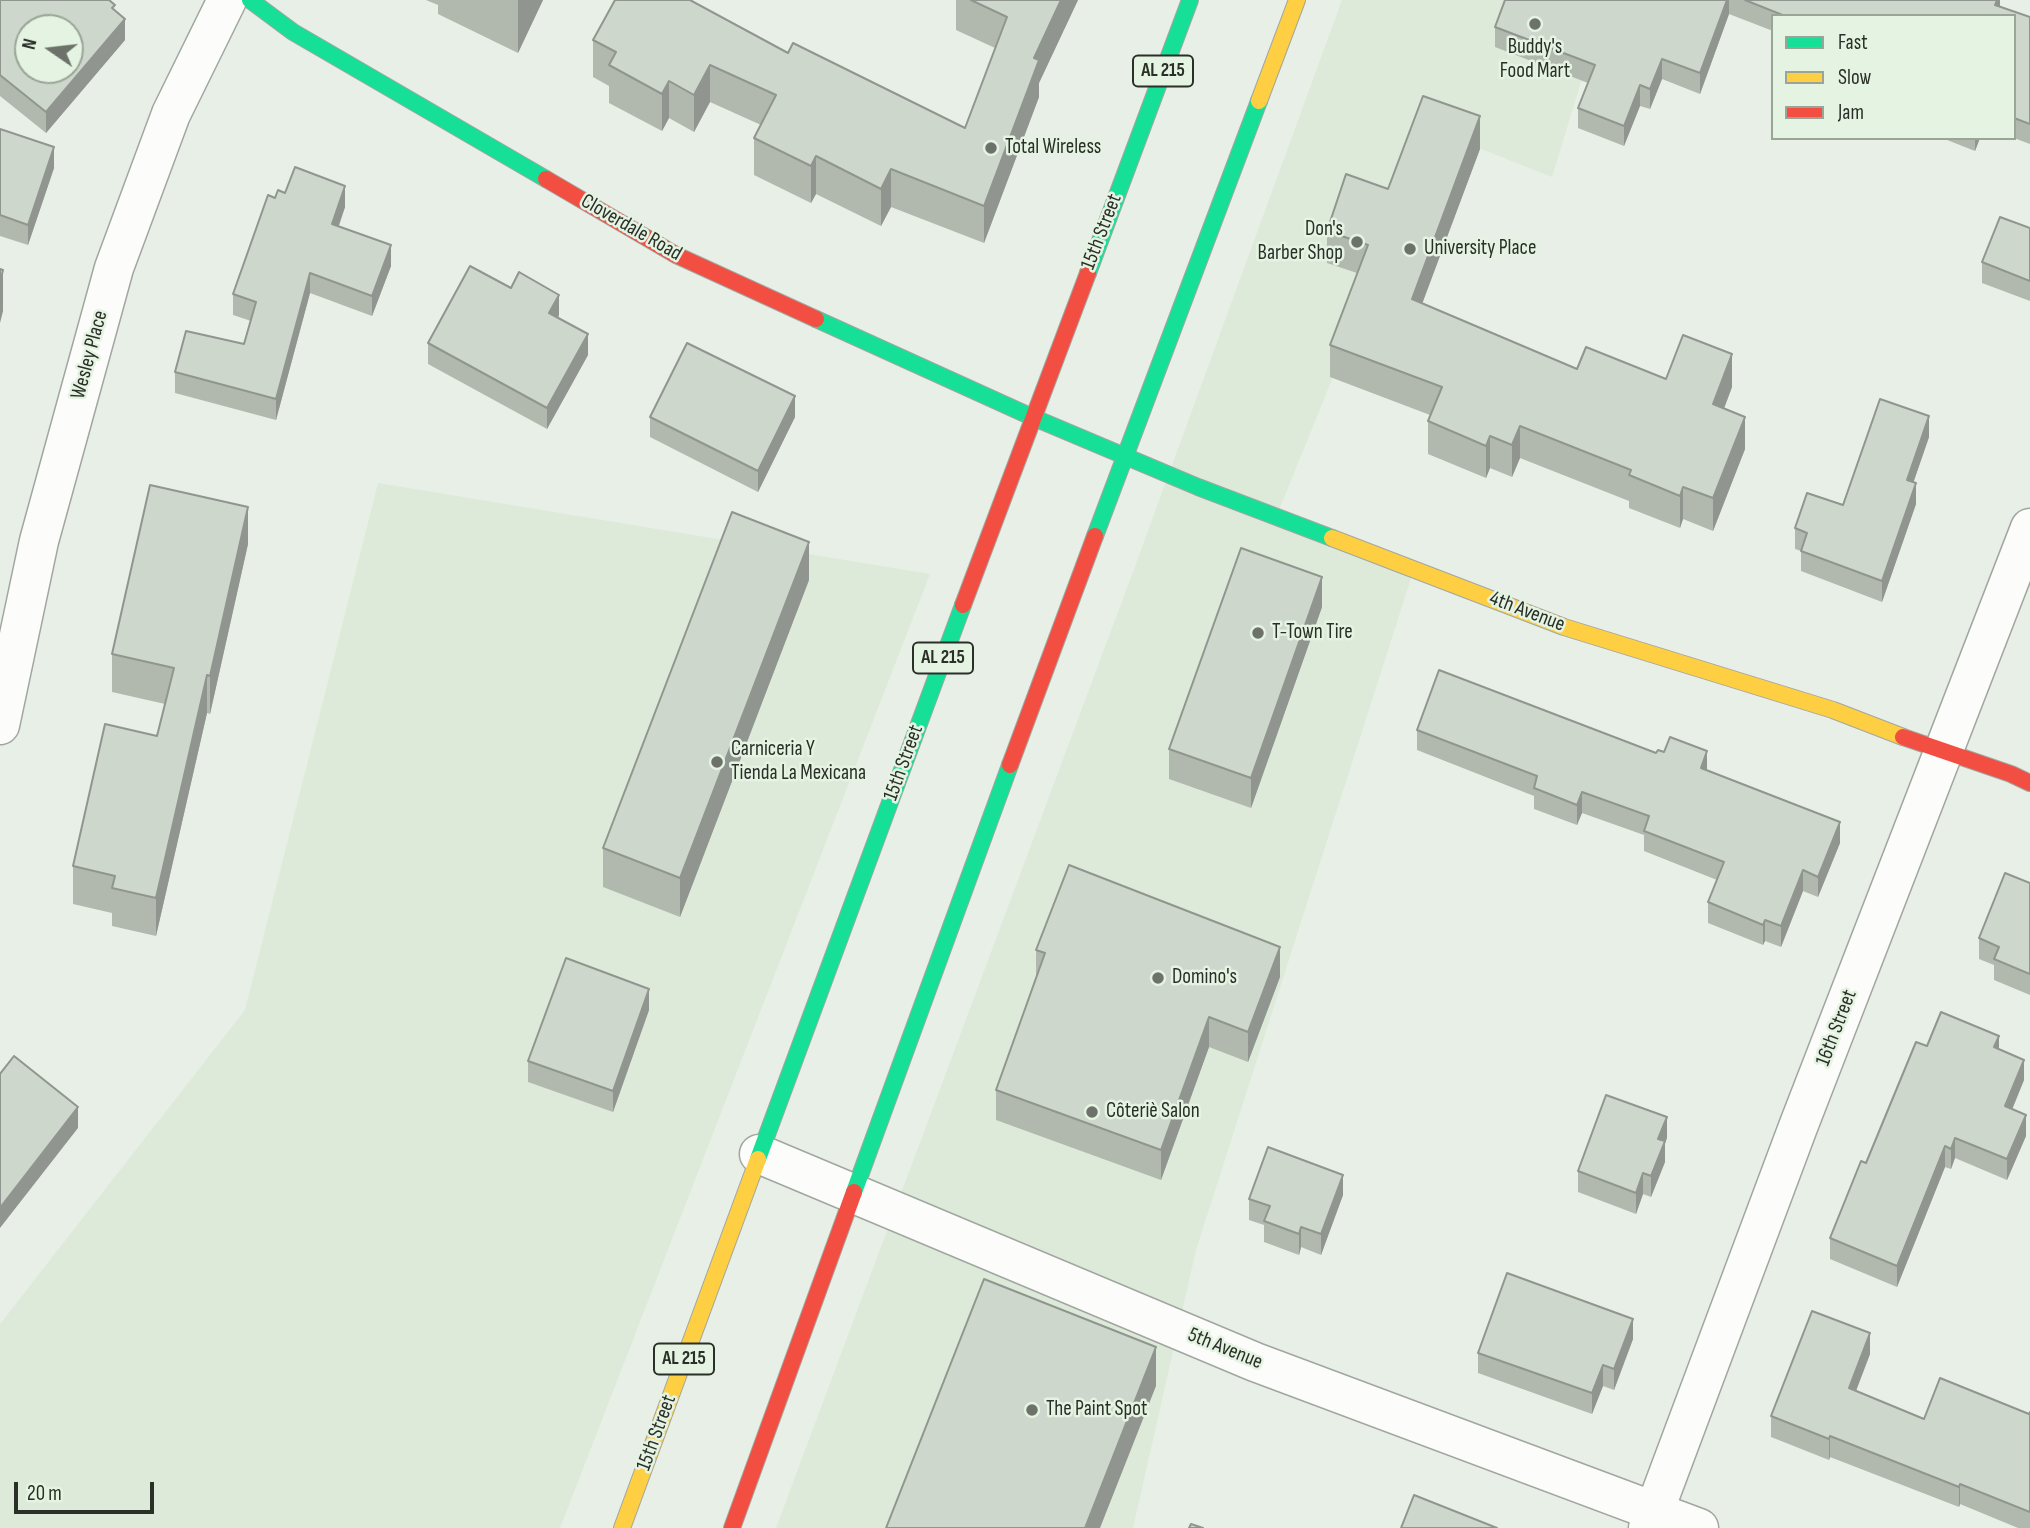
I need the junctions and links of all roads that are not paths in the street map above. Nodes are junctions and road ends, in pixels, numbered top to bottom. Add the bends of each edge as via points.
1 (227, 0) edge
2 (250, 0) edge
3 (1190, 0) edge
4 (1297, 0) edge
5 (1032, 417) junction
6 (1124, 456) junction
7 (2030, 528) edge
8 (0, 725) edge
9 (1945, 753) junction
10 (2030, 783) edge
11 (758, 1154) junction
12 (855, 1193) junction
13 (1651, 1519) edge
14 (622, 1528) edge
15 (732, 1528) edge
16 (1699, 1528) edge

1 - 8 street, Wesley Place via 171,114 114,268 39,541
2 - 5 main road, Cloverdale Road via 293,32 676,256
3 - 5 main road, 15th Street / AL 215
4 - 6 main road
5 - 6 main road, 4th Avenue
5 - 11 main road, 15th Street / AL 215
6 - 9 main road, 4th Avenue via 1564,627 1833,710
6 - 12 main road
7 - 9 street, 16th Street
9 - 10 main road, 4th Avenue
9 - 13 street, 16th Street via 1798,1126
11 - 12 street, 5th Avenue
11 - 14 main road, 15th Street / AL 215
12 - 13 street, 5th Avenue via 1255,1362
12 - 15 main road
13 - 16 street, 5th Avenue

